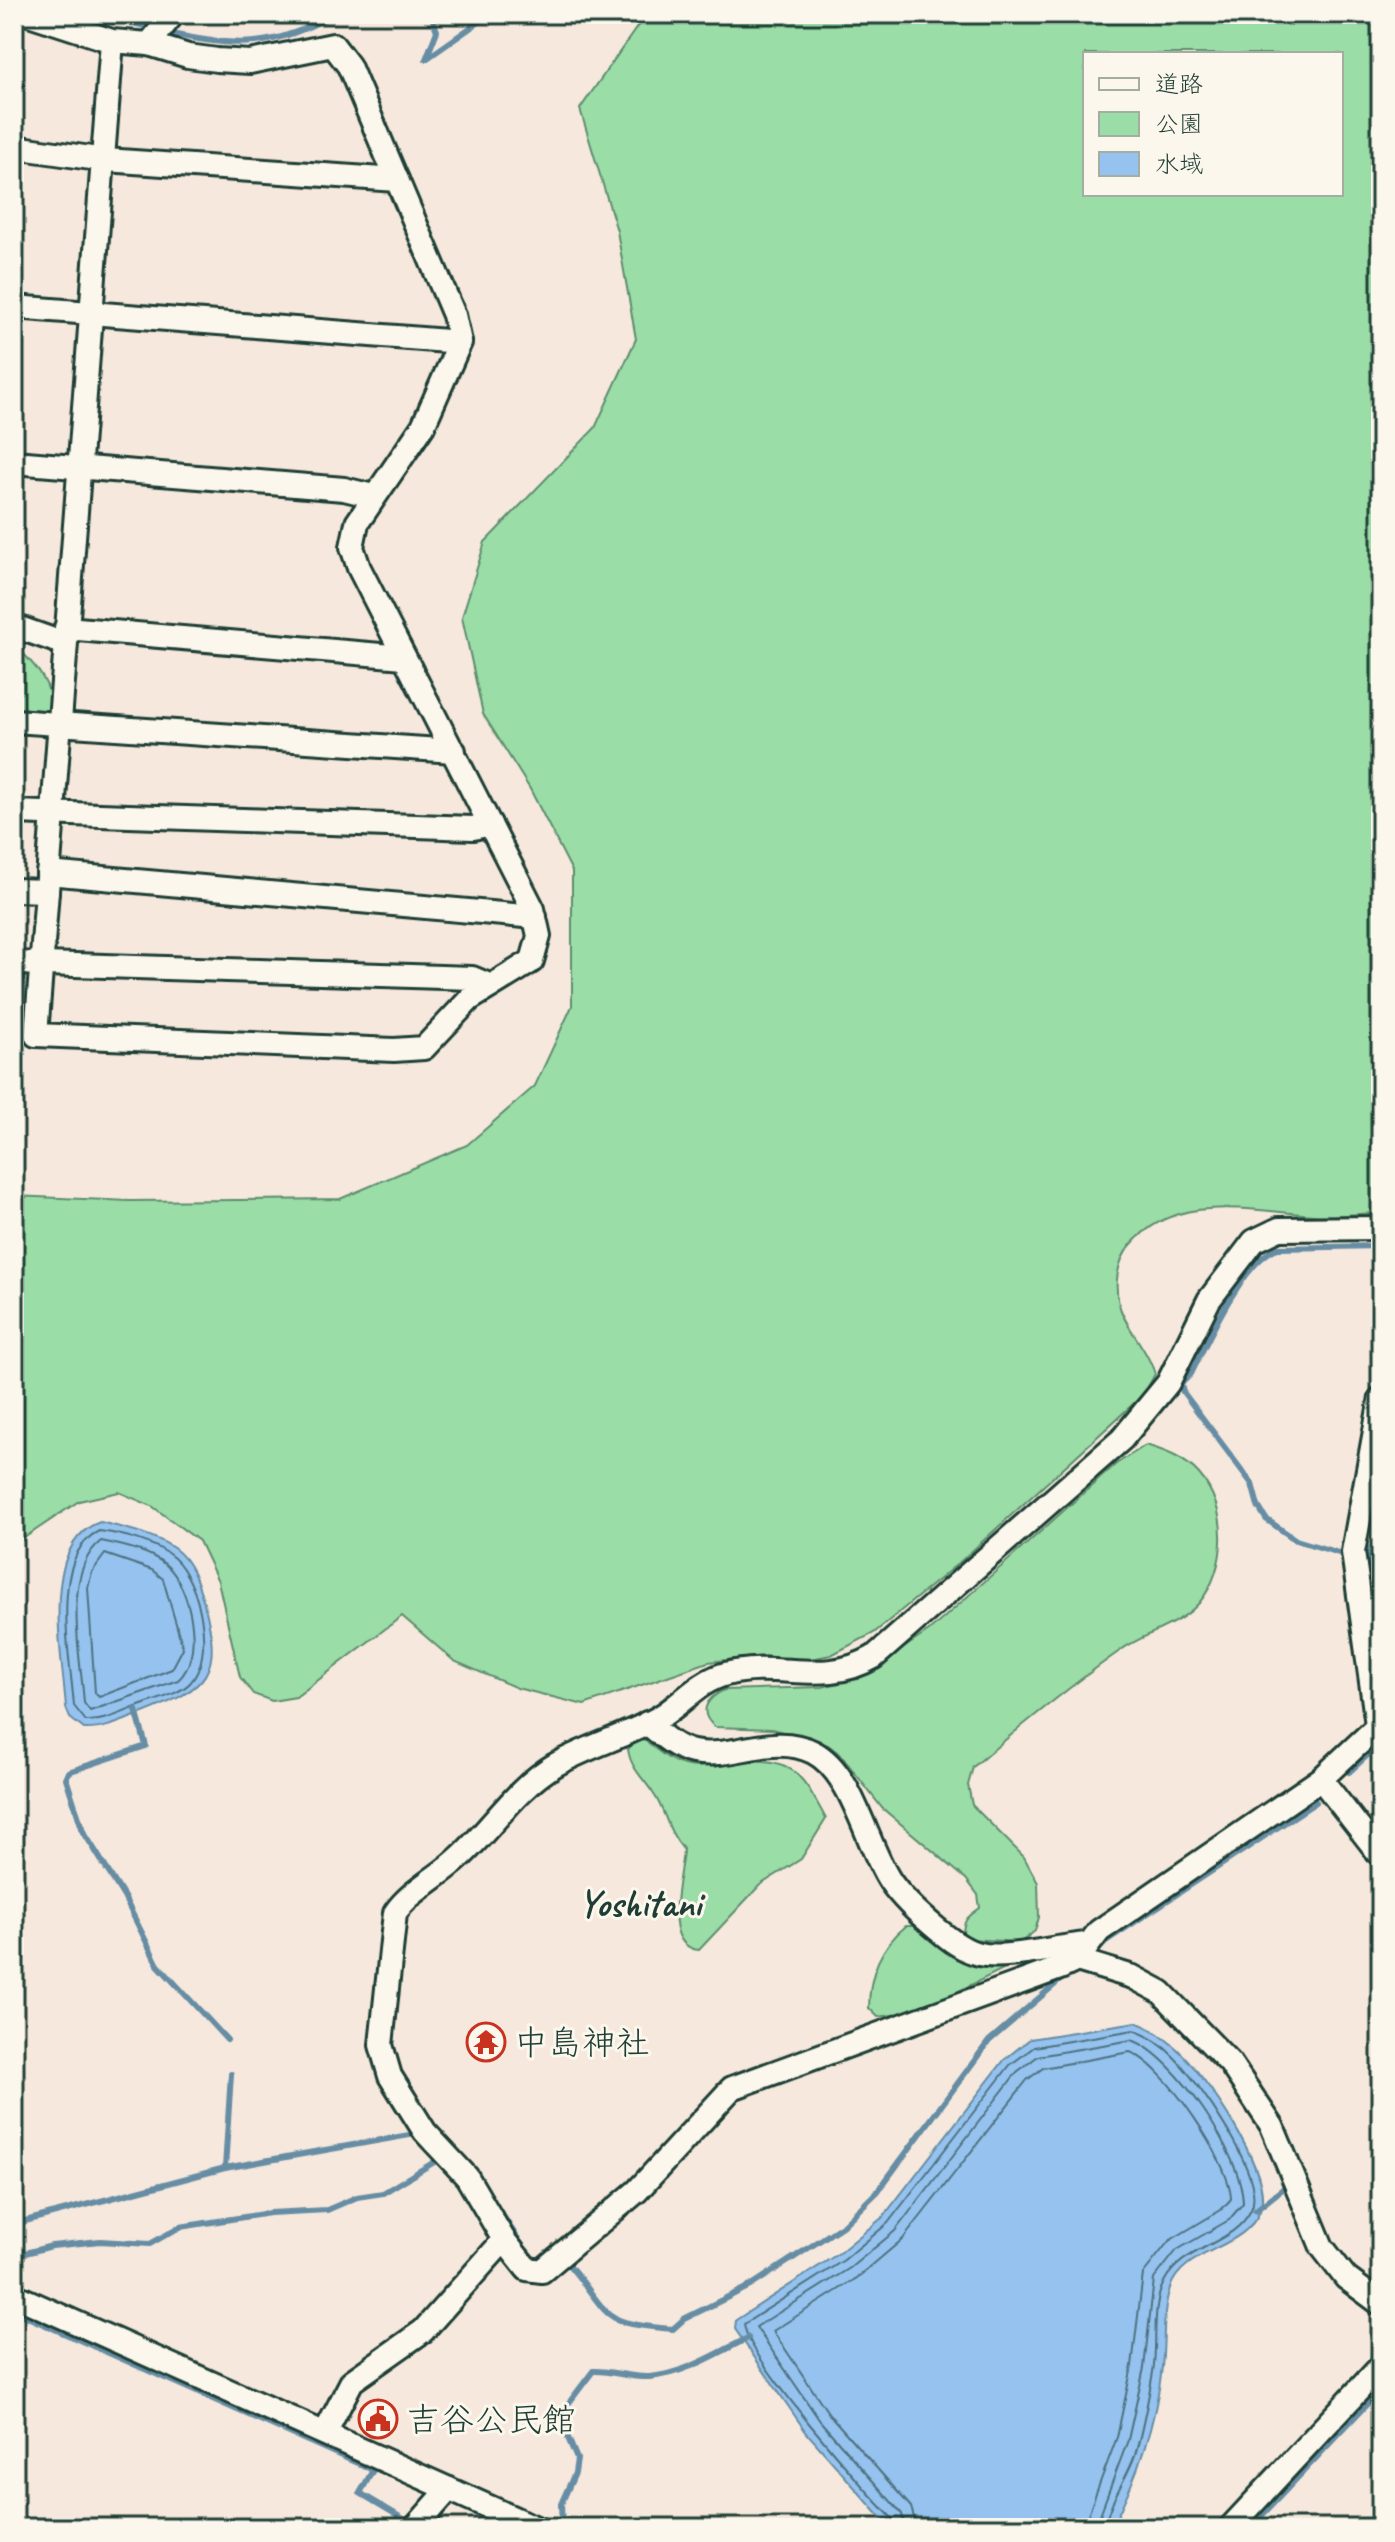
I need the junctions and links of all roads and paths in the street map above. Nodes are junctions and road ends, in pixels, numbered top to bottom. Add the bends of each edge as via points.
1 (29, 14) edge
2 (173, 14) edge
3 (112, 41) junction
4 (149, 44) junction
5 (14, 147) edge
6 (105, 160) junction
7 (397, 180) junction
8 (14, 307) edge
9 (91, 313) junction
10 (460, 342) junction
11 (14, 462) edge
12 (80, 469) junction
13 (373, 496) junction
14 (14, 626) edge
15 (66, 636) junction
16 (404, 657) junction
17 (14, 721) edge
18 (60, 722) junction
19 (454, 751) junction
20 (14, 812) edge
21 (52, 813) junction
22 (490, 824) junction
23 (48, 882) junction
24 (14, 890) edge
25 (535, 917) junction
26 (14, 963) edge
27 (43, 963) junction
28 (491, 986) junction
29 (1381, 1228) edge
30 (1381, 1398) edge
31 (647, 1723) junction
32 (1379, 1724) edge
33 (1321, 1779) junction
34 (1381, 1856) edge
35 (1082, 1952) junction
36 (504, 2240) junction
37 (14, 2295) edge
38 (1381, 2304) edge
39 (1381, 2366) edge
40 (325, 2433) junction
41 (449, 2489) junction
42 (415, 2528) edge
43 (536, 2528) edge
44 (1230, 2528) edge

1 - 3 street
2 - 4 street
3 - 4 street
3 - 6 street
4 - 7 street via 188,56 250,62 333,45 349,66
5 - 6 street
6 - 7 street
6 - 9 street
7 - 10 street via 454,315
8 - 9 street
9 - 10 street
9 - 12 street
10 - 13 street via 423,426
11 - 12 street
12 - 13 street via 344,489
12 - 15 street
13 - 16 street via 357,523 352,547
14 - 15 street
15 - 16 street
15 - 18 street
16 - 19 street
17 - 18 street
18 - 19 street
18 - 21 street
19 - 22 street
20 - 21 street
21 - 22 street via 473,828
21 - 23 street
22 - 25 street
23 - 24 street
23 - 25 street
23 - 27 street
25 - 28 street via 539,936 532,961
26 - 27 street
27 - 28 street via 472,978
27 - 28 street via 36,1035 424,1048 470,999
29 - 31 street via 1279,1229 1254,1241 1209,1300 1168,1383 1122,1439 874,1657 836,1673 764,1668 725,1674
30 - 32 street via 1353,1552
31 - 35 street via 691,1752 784,1745 827,1761 890,1881 922,1916 964,1948 980,1954
31 - 36 street via 534,1780 458,1860 395,1913 381,2045 385,2061 416,2119 467,2177
32 - 33 street
33 - 34 street
33 - 35 street via 1099,1931
35 - 36 street via 970,2004 732,2088 637,2191 542,2271 527,2269
35 - 38 street via 1161,1992 1230,2063 1272,2126 1322,2247 1346,2278
36 - 40 street via 423,2331 352,2381
37 - 40 street
39 - 44 street
40 - 41 street
41 - 42 street
41 - 43 street

